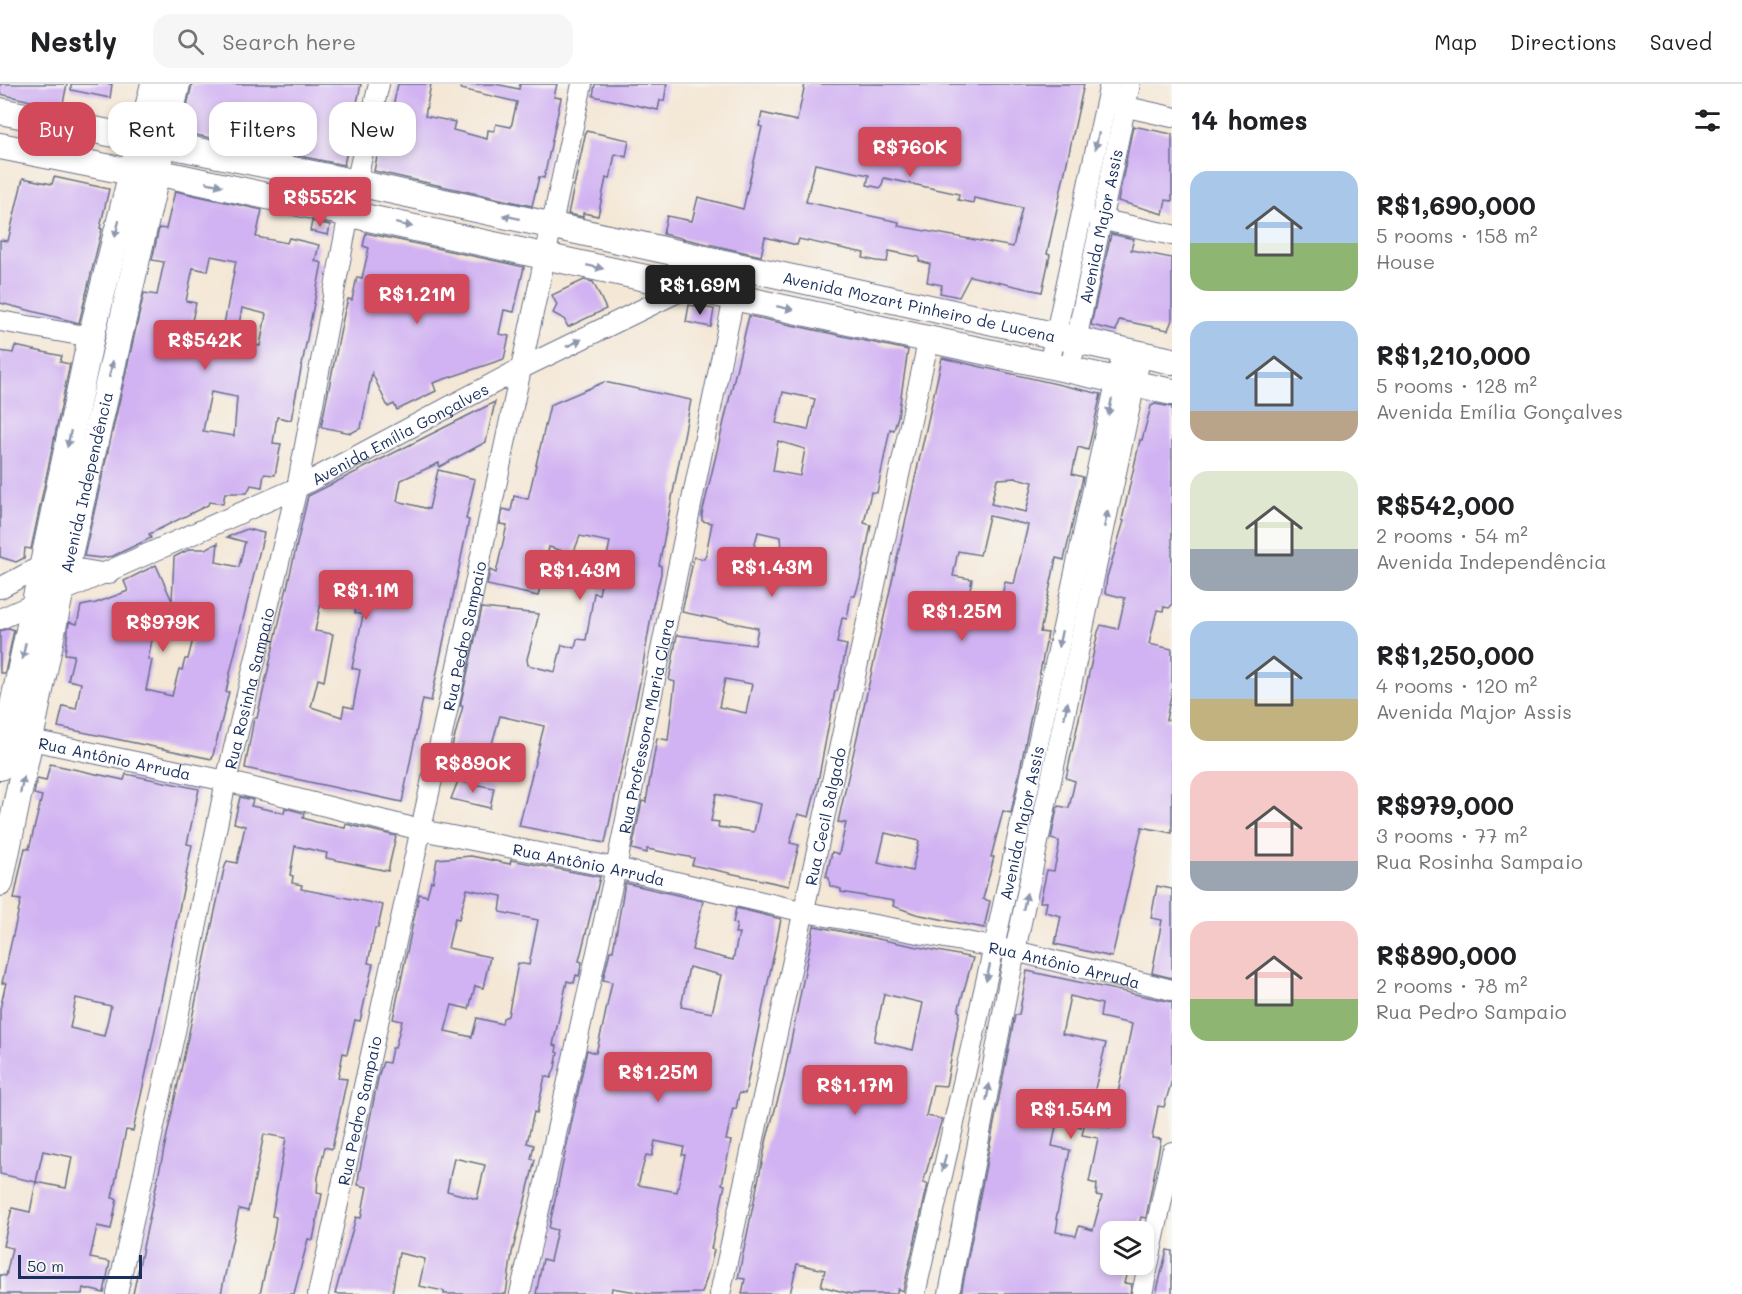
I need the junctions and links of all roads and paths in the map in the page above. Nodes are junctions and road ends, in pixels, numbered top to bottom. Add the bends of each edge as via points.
1 (154, 84) edge
2 (177, 84) edge
3 (379, 84) edge
4 (582, 84) edge
5 (1130, 84) edge
6 (1113, 97) edge
7 (154, 102) edge
8 (170, 102) edge
9 (0, 111) edge
10 (1172, 117) edge
11 (108, 133) edge
12 (0, 146) edge
13 (197, 151) edge
14 (143, 156) edge
15 (154, 156) edge
16 (131, 172) junction
17 (156, 172) junction
18 (357, 183) junction
19 (349, 213) junction
20 (1099, 219) junction
21 (553, 226) junction
22 (1172, 235) edge
23 (546, 256) junction
24 (688, 287) junction
25 (734, 297) junction
26 (898, 301) junction
27 (0, 321) edge
28 (892, 331) junction
29 (91, 337) junction
30 (929, 338) junction
31 (1066, 338) junction
32 (1132, 352) junction
33 (1172, 361) edge
34 (1060, 367) junction
35 (522, 368) junction
36 (1126, 382) junction
37 (1172, 392) edge
38 (297, 489) junction
39 (41, 566) junction
40 (66, 567) junction
41 (108, 574) junction
42 (0, 588) edge
43 (60, 594) junction
44 (34, 603) junction
45 (1066, 613) junction
46 (1086, 618) junction
47 (0, 620) edge
48 (19, 737) junction
49 (0, 767) edge
50 (226, 781) junction
51 (421, 830) junction
52 (616, 868) junction
53 (0, 883) edge
54 (806, 912) junction
55 (994, 946) junction
56 (1015, 951) junction
57 (1172, 990) edge
58 (1172, 1152) edge
59 (926, 1243) junction
60 (958, 1251) junction
61 (117, 1294) edge
62 (318, 1294) edge
63 (520, 1294) edge
64 (720, 1294) edge
65 (915, 1294) edge
66 (949, 1294) edge
67 (1142, 1294) edge

1 - 7 main road, Avenida Independência
2 - 8 main road, Avenida Independência
3 - 18 street, Rua Rosinha Sampaio
4 - 21 street, Rua Pedro Sampaio
5 - 6 street, Avenida Major Assis
6 - 10 street
6 - 20 street, Avenida Major Assis
6 -> 31 street, Avenida Major Assis
9 - 11 main road, Avenida Mozart Pinheiro de Lucena
12 - 16 main road, Avenida Mozart Pinheiro de Lucena
13 - 18 main road, Avenida Mozart Pinheiro de Lucena
14 - 16 main road, Avenida Independência
15 - 17 main road, Avenida Independência
16 - 17 main road, Avenida Mozart Pinheiro de Lucena
16 -> 29 main road, Avenida Independência
17 -> 19 main road, Avenida Mozart Pinheiro de Lucena
40 -> 17 main road, Avenida Independência
18 - 19 street, Rua Rosinha Sampaio
21 -> 18 main road, Avenida Mozart Pinheiro de Lucena
19 -> 23 main road, Avenida Mozart Pinheiro de Lucena
19 - 38 street, Rua Rosinha Sampaio
20 - 22 street
20 - 31 street, Avenida Major Assis
21 - 23 street, Rua Pedro Sampaio
21 - 26 main road, Avenida Mozart Pinheiro de Lucena
23 -> 24 main road, Avenida Mozart Pinheiro de Lucena
23 - 35 street, Rua Pedro Sampaio
24 - 25 main road, Avenida Mozart Pinheiro de Lucena
35 -> 24 street, Avenida Emília Gonçalves
25 -> 28 main road, Avenida Mozart Pinheiro de Lucena
25 - 52 street, Rua Professora Maria Clara
26 - 28 main road
26 - 31 main road, Avenida Mozart Pinheiro de Lucena
27 - 29 street
28 - 30 main road, Avenida Mozart Pinheiro de Lucena
29 -> 39 main road, Avenida Independência
30 - 34 main road, Avenida Mozart Pinheiro de Lucena
30 - 54 street, Rua Cecil Salgado
31 - 32 main road, Avenida Mozart Pinheiro de Lucena
31 - 34 street, Avenida Major Assis
32 - 33 main road, Avenida Mozart Pinheiro de Lucena
32 - 36 street, Avenida Major Assis
34 - 36 main road, Avenida Mozart Pinheiro de Lucena
35 - 38 street, Avenida Emília Gonçalves
35 - 51 street, Rua Pedro Sampaio
36 - 37 main road, Avenida Mozart Pinheiro de Lucena
36 -> 45 street, Avenida Major Assis
46 -> 36 street, Avenida Major Assis
38 - 41 street, Avenida Emília Gonçalves
38 - 50 street, Rua Rosinha Sampaio
39 - 40 street
39 - 42 street
39 - 44 main road, Avenida Independência
40 - 41 street
40 - 43 main road, Avenida Independência
41 - 43 street, Avenida Emília Gonçalves
43 - 44 street, Avenida Emília Gonçalves
43 - 48 main road, Avenida Independência
44 - 47 street, Avenida Emília Gonçalves
44 -> 48 main road, Avenida Independência
45 - 46 street
45 -> 55 street, Avenida Major Assis
56 -> 46 street, Avenida Major Assis
48 - 49 main road, Avenida Independência
48 - 50 street, Rua Antônio Arruda
53 -> 48 main road, Avenida Independência
50 - 51 street, Rua Antônio Arruda
50 - 61 street, Rua Rosinha Sampaio
51 - 52 street, Rua Antônio Arruda
51 - 62 street, Rua Pedro Sampaio
52 - 54 street, Rua Antônio Arruda
52 - 63 street, Rua Professora Maria Clara
54 - 55 street, Rua Antônio Arruda
54 - 64 street, Rua Cecil Salgado
55 - 56 street, Rua Antônio Arruda
55 -> 59 street, Avenida Major Assis
56 - 57 street, Rua Antônio Arruda
60 -> 56 street, Avenida Major Assis
58 - 67 street
59 - 60 street
59 - 65 street, Avenida Major Assis
60 - 66 street, Avenida Major Assis

